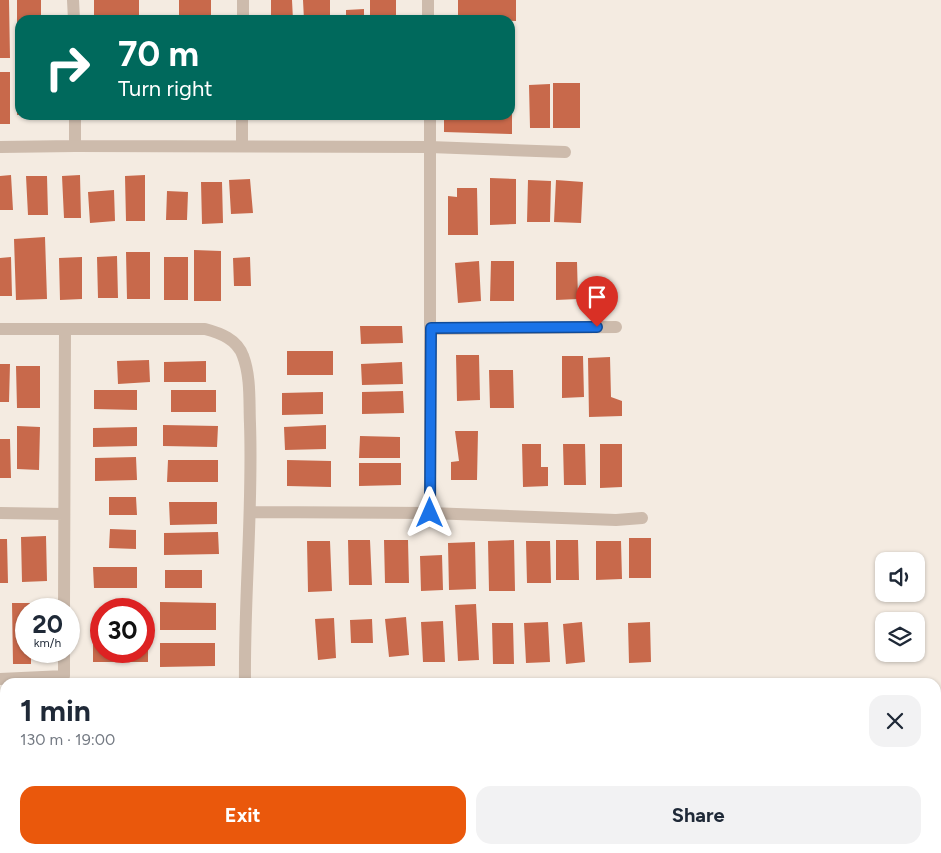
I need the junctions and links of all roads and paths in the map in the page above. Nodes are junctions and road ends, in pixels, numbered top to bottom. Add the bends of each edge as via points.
1 (73, 0) edge
2 (243, 0) edge
3 (428, 0) edge
4 (74, 15) edge
5 (243, 15) edge
6 (428, 15) edge
7 (75, 120) edge
8 (242, 120) edge
9 (430, 120) edge
10 (75, 146) junction
11 (242, 146) junction
12 (0, 147) edge
13 (430, 147) junction
14 (565, 152) dead end
15 (616, 327) dead end
16 (0, 328) edge
17 (431, 328) junction
18 (65, 329) junction
19 (250, 512) junction
20 (0, 513) edge
21 (430, 513) junction
22 (63, 514) junction
23 (642, 518) dead end
24 (64, 598) edge
25 (64, 663) edge
26 (21, 678) edge
27 (246, 678) edge

1 - 4 street
2 - 5 street
3 - 6 street
7 - 10 street
8 - 11 street
9 - 13 street
10 - 11 street
10 - 12 street
11 - 13 street
13 - 14 street
13 - 17 street
15 - 17 street
16 - 18 street
17 - 21 street
18 - 19 street via 205,329 223,334 235,344 243,355 248,377
18 - 22 street
19 - 21 street
19 - 27 street
20 - 22 street
21 - 23 street via 616,520
22 - 24 street
25 - 26 street via 64,676

